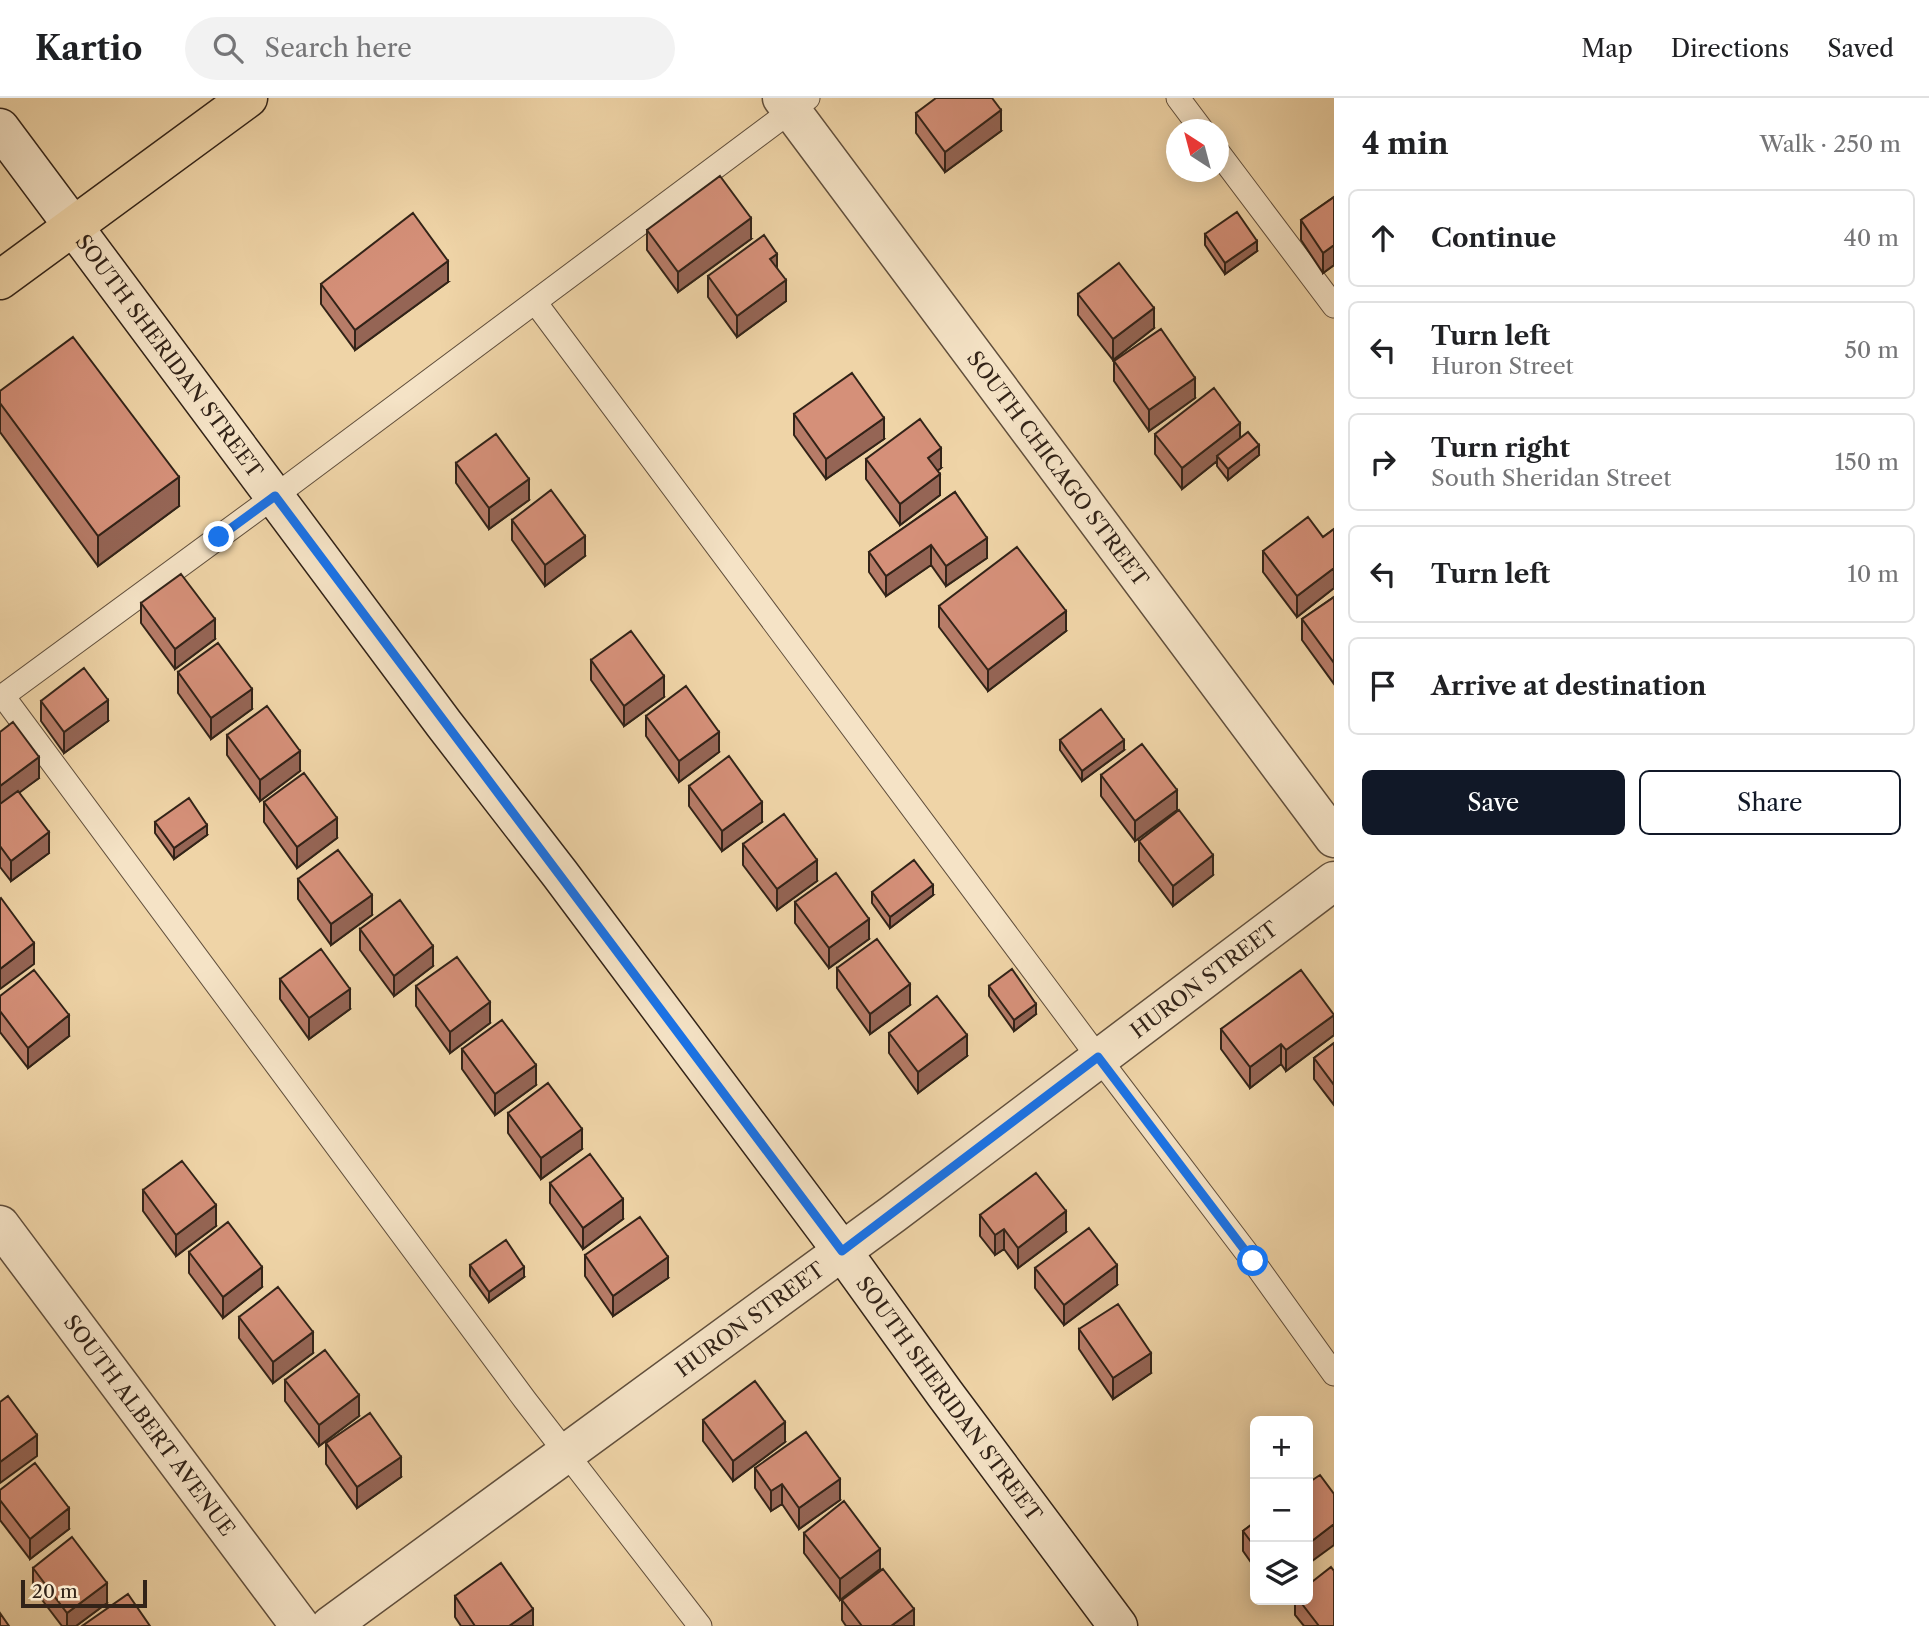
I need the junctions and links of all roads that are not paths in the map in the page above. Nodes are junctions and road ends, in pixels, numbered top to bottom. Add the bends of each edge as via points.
1 (248, 98) edge
2 (1178, 98) edge
3 (793, 102) edge
4 (1194, 119) edge
5 (0, 128) edge
6 (1229, 165) edge
7 (73, 226) junction
8 (0, 281) edge
9 (535, 302) junction
10 (1334, 306) edge
11 (275, 496) junction
12 (2, 697) edge
13 (1334, 838) edge
14 (1334, 881) edge
15 (1098, 1057) junction
16 (0, 1225) edge
17 (842, 1251) junction
18 (1334, 1374) edge
19 (567, 1452) junction
20 (300, 1626) edge
21 (330, 1626) edge
22 (699, 1626) edge
23 (1118, 1626) edge

1 - 7 main road
2 - 4 lane
3 - 9 lane
3 - 13 street, SOUTH CHICAGO STREET
5 - 7 street, SOUTH SHERIDAN STREET
6 - 10 lane
7 - 8 main road
7 - 11 street, SOUTH SHERIDAN STREET
9 - 11 lane
9 - 15 lane
11 - 12 lane
11 - 17 street, SOUTH SHERIDAN STREET
12 - 19 lane
14 - 15 street, HURON STREET
15 - 17 street, HURON STREET
15 - 18 lane
16 - 20 street, SOUTH ALBERT AVENUE
17 - 19 street, HURON STREET
17 - 23 street, SOUTH SHERIDAN STREET
19 - 21 street, HURON STREET
19 - 22 lane

